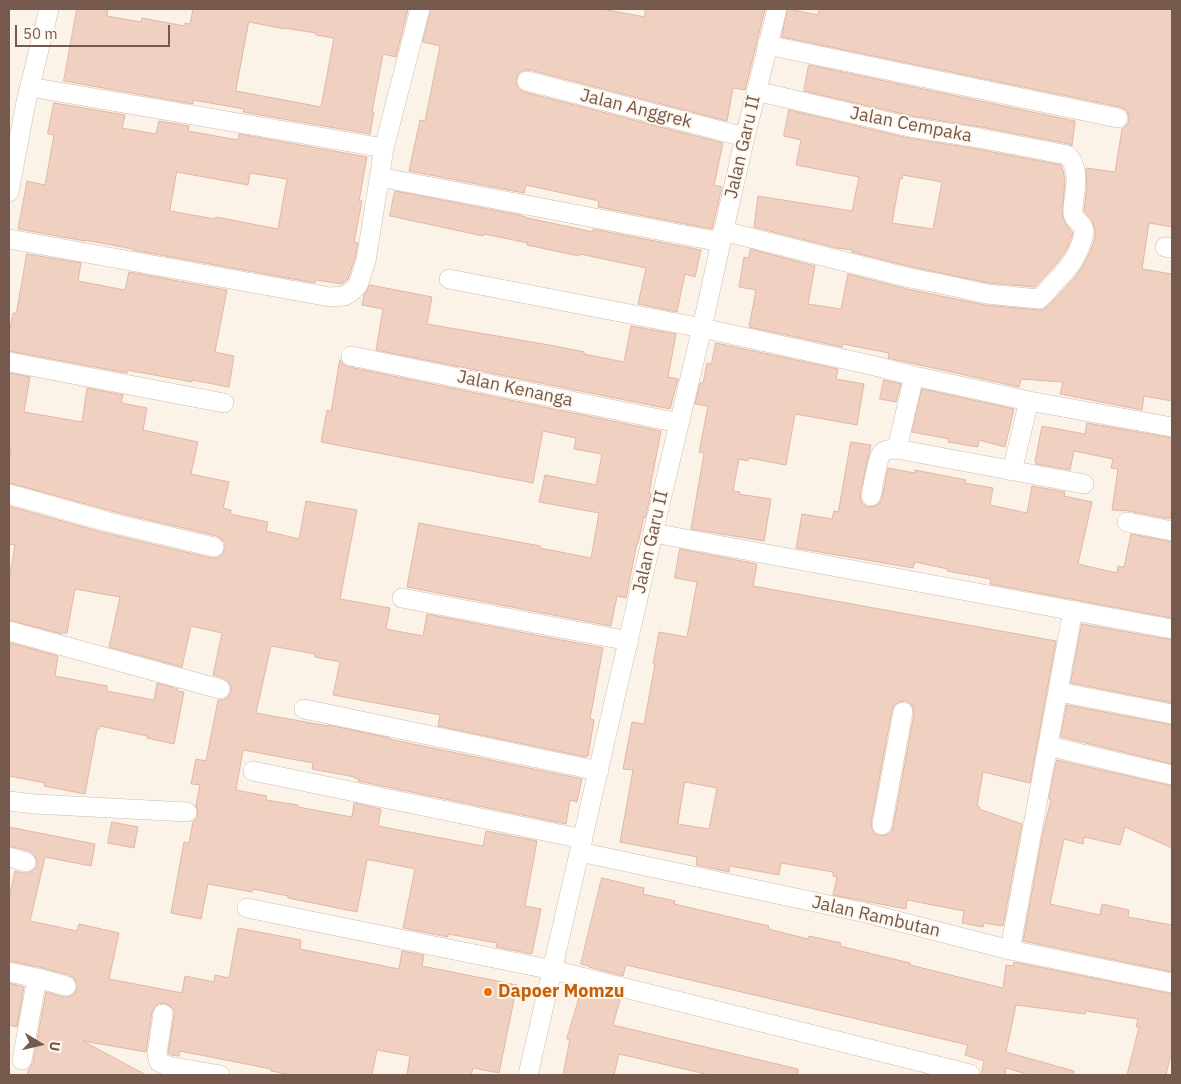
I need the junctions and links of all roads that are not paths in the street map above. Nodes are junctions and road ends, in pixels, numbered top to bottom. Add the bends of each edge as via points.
1 (49, 9) edge
2 (420, 9) edge
3 (777, 9) edge
4 (767, 45) junction
5 (527, 81) dead end
6 (756, 91) junction
7 (21, 96) edge
8 (1118, 118) dead end
9 (745, 137) junction
10 (384, 148) junction
11 (379, 177) junction
12 (9, 192) edge
13 (722, 236) junction
14 (9, 239) edge
15 (449, 280) dead end
16 (702, 328) junction
17 (350, 356) dead end
18 (9, 362) edge
19 (914, 376) junction
20 (1029, 401) junction
21 (224, 403) dead end
22 (679, 423) junction
23 (1172, 427) edge
24 (897, 449) junction
25 (1012, 471) junction
26 (1084, 484) dead end
27 (9, 494) edge
28 (872, 496) dead end
29 (1127, 522) dead end
30 (1172, 531) edge
31 (653, 533) junction
32 (214, 548) dead end
33 (402, 598) dead end
34 (1073, 610) junction
35 (1172, 629) edge
36 (9, 631) edge
37 (629, 641) junction
38 (220, 689) dead end
39 (1059, 692) junction
40 (304, 709) dead end
41 (902, 712) dead end
42 (1172, 714) edge
43 (1048, 746) junction
44 (253, 771) dead end
45 (599, 771) junction
46 (1172, 775) edge
47 (9, 801) edge
48 (187, 812) dead end
49 (882, 825) dead end
50 (581, 845) junction
51 (248, 908) dead end
52 (1010, 950) junction
53 (553, 970) junction
54 (9, 972) edge
55 (37, 978) junction
56 (1172, 982) edge
57 (66, 986) dead end
58 (163, 1014) dead end
59 (22, 1060) dead end
60 (970, 1074) dead end
61 (220, 1075) edge
62 (528, 1075) edge

1 - 7 street
2 - 10 street
3 - 4 street, Jalan Garu II
4 - 6 street, Jalan Garu II
4 - 8 street
5 - 9 street, Jalan Anggrek
6 - 9 street, Jalan Garu II
6 - 13 street, Jalan Cempaka via 910,127 1067,155 1075,168 1073,217 1081,224 1084,233 1079,252 1067,270 1039,299 987,294
7 - 10 street
7 - 12 street
9 - 13 street, Jalan Garu II
10 - 11 street
11 - 13 street
11 - 14 street via 366,261 358,285 344,296 330,297
13 - 16 street, Jalan Garu II
15 - 16 street
16 - 19 street
16 - 22 street, Jalan Garu II
17 - 22 street, Jalan Kenanga
18 - 21 street
19 - 20 street
19 - 24 street
20 - 23 street
20 - 25 street
22 - 31 street, Jalan Garu II
24 - 25 street
24 - 28 street via 888,449 879,458
25 - 26 street
27 - 32 street
29 - 30 street
31 - 34 street
31 - 37 street, Jalan Garu II
33 - 37 street
34 - 35 street
34 - 39 street
36 - 38 street
37 - 45 street, Jalan Garu II
39 - 42 street
39 - 43 street
40 - 45 street
41 - 49 street
43 - 46 street
43 - 52 street
44 - 50 street, Jalan Rambutan
45 - 50 street, Jalan Garu II
47 - 48 street
50 - 52 street, Jalan Rambutan
50 - 53 street, Jalan Garu II
51 - 53 street
52 - 56 street, Jalan Rambutan
53 - 60 street
53 - 62 street, Jalan Garu II
54 - 55 street
55 - 57 street
55 - 59 street
58 - 61 street via 157,1054 159,1062

